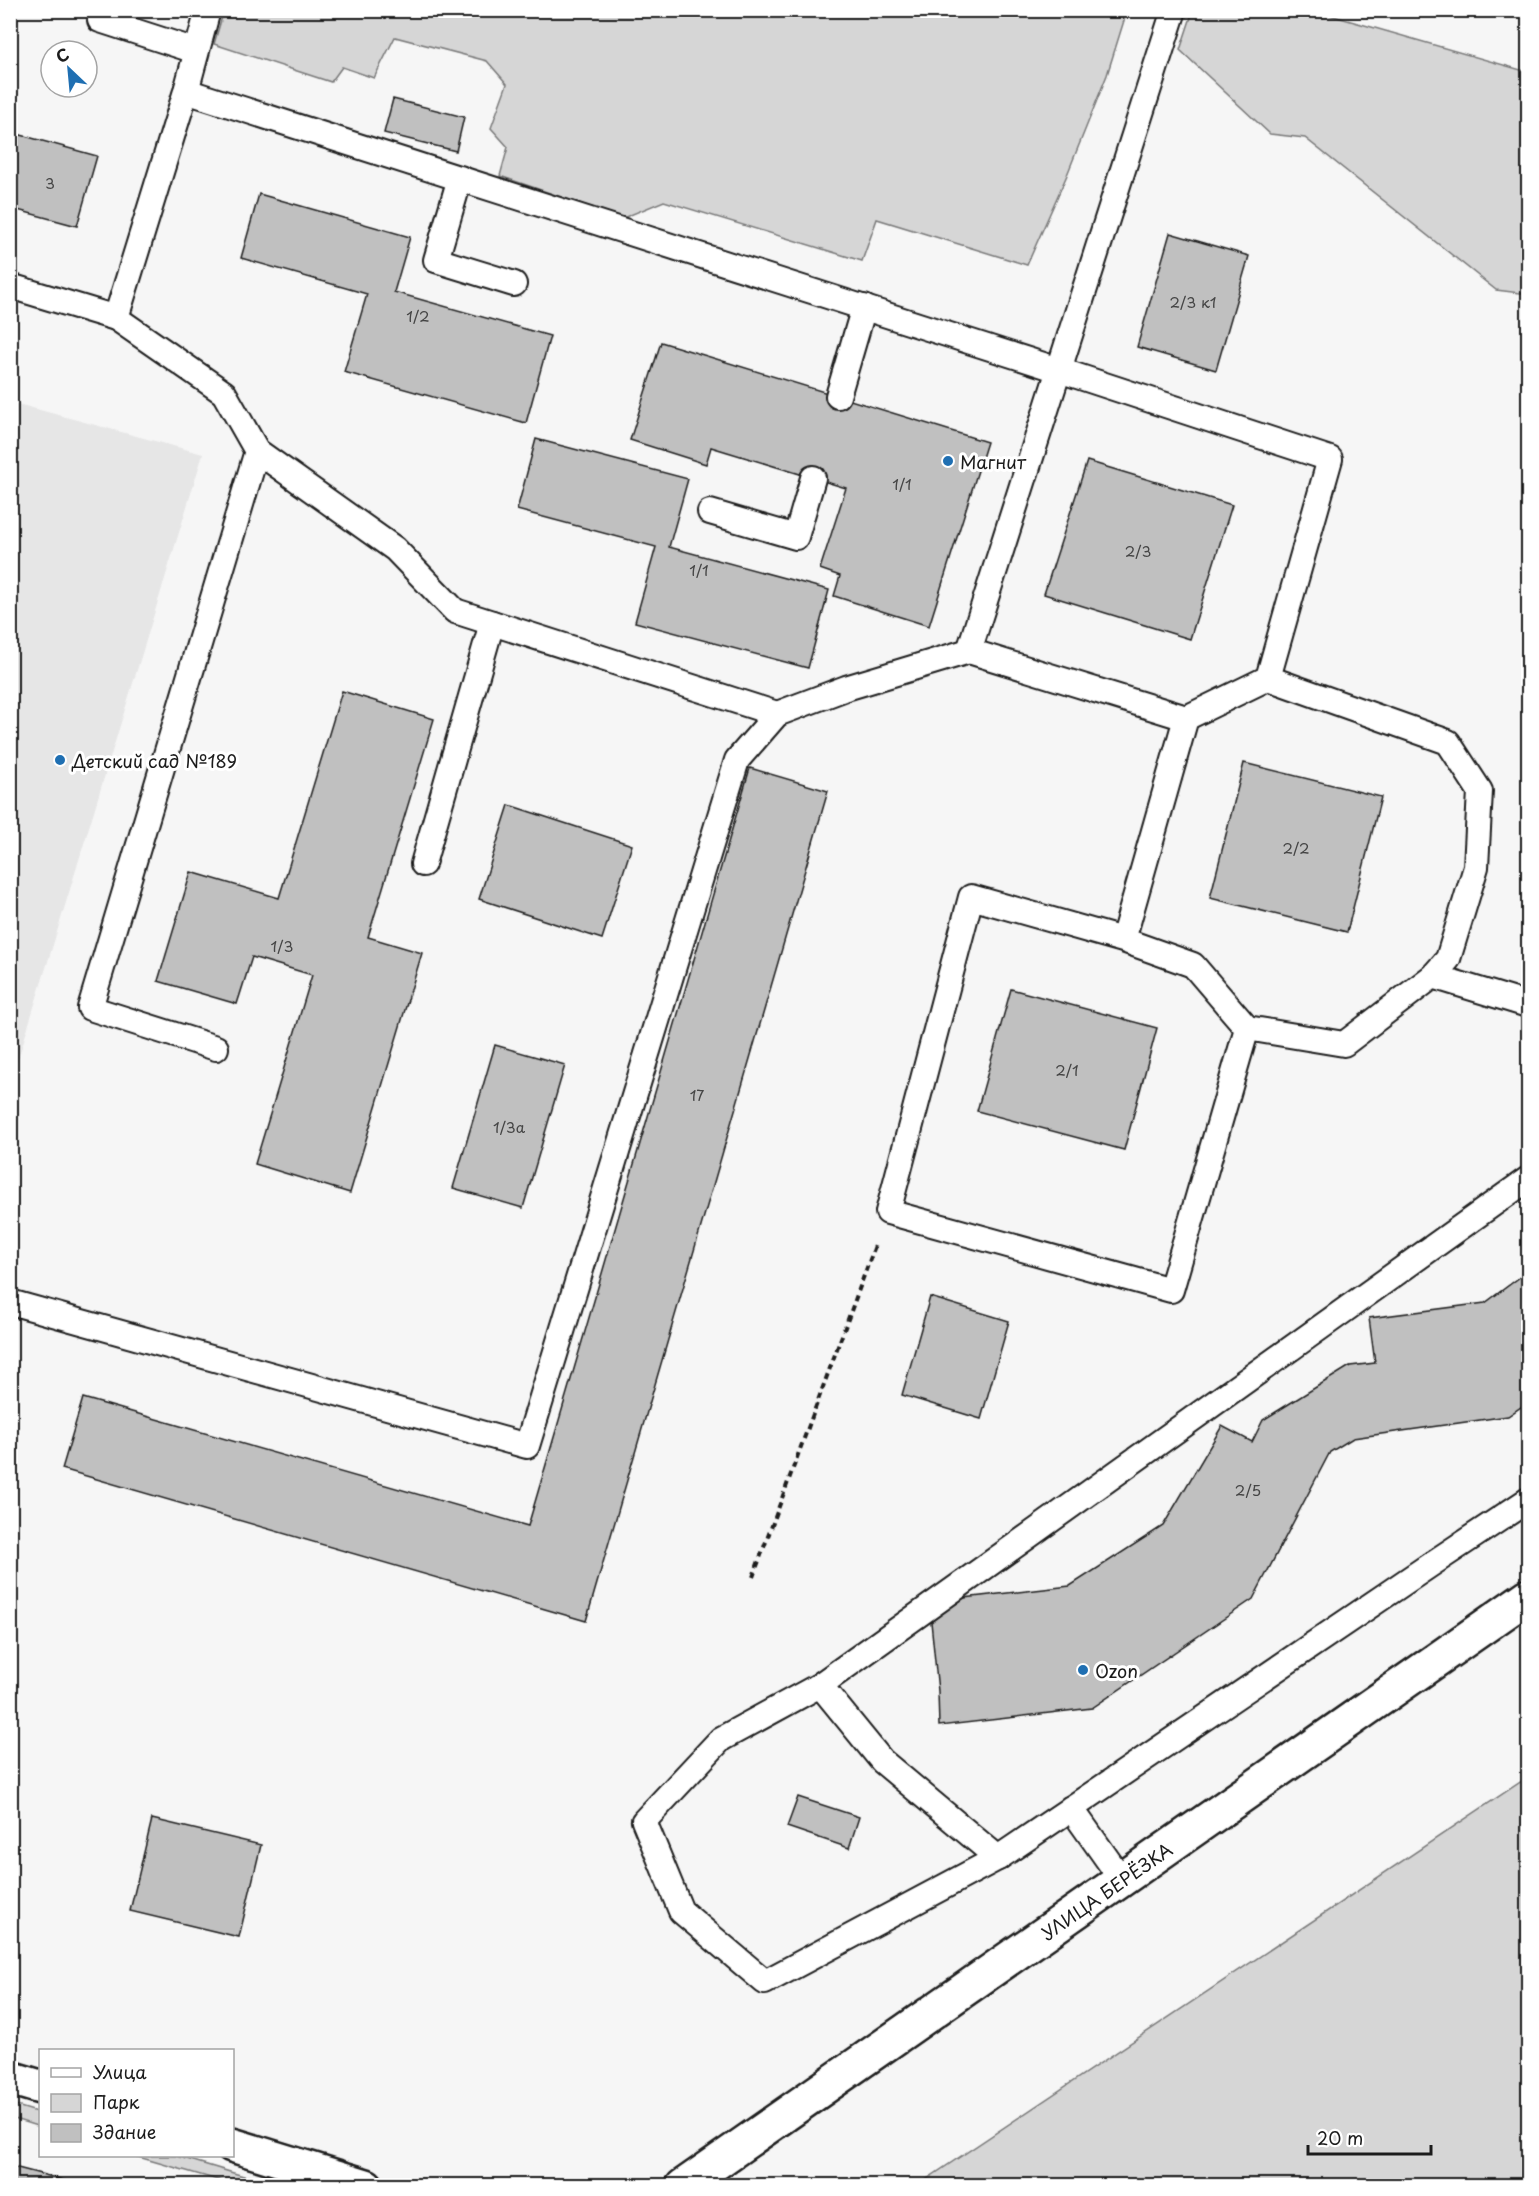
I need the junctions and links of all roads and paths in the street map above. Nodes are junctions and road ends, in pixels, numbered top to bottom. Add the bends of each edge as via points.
1 (208, 10) edge
2 (1174, 10) edge
3 (1364, 10) edge
4 (1361, 16) dead end
5 (100, 20) dead end
6 (196, 51) junction
7 (186, 91) junction
8 (460, 178) junction
9 (514, 284) dead end
10 (10, 286) edge
11 (864, 307) junction
12 (116, 318) junction
13 (1059, 370) junction
14 (838, 396) dead end
15 (257, 451) junction
16 (813, 478) dead end
17 (710, 512) dead end
18 (492, 623) junction
19 (969, 651) junction
20 (1268, 678) junction
21 (777, 714) junction
22 (1186, 718) junction
23 (423, 864) dead end
24 (1123, 940) junction
25 (1433, 976) junction
26 (1528, 1005) edge
27 (1247, 1028) junction
28 (216, 1048) dead end
29 (1528, 1179) edge
30 (888, 1212) junction
31 (10, 1302) edge
32 (1528, 1500) edge
33 (753, 1577) dead end
34 (1528, 1596) edge
35 (820, 1685) junction
36 (1071, 1808) junction
37 (998, 1858) junction
38 (1122, 1880) junction
39 (10, 2078) edge
40 (39, 2087) edge
41 (234, 2146) edge
42 (366, 2186) edge
43 (683, 2186) edge

1 - 6 lane
2 - 13 lane
3 - 4 path
5 - 6 lane
6 - 7 lane
7 - 8 lane
7 - 12 lane
8 - 9 lane via 436,260
8 - 11 lane
10 - 12 lane
11 - 13 lane
11 - 14 lane
12 - 15 lane via 224,393
13 - 19 lane
13 - 20 lane via 1330,459
15 - 18 lane via 395,549 454,611
15 - 28 lane via 90,1008
16 - 17 lane via 796,537
18 - 21 lane
18 - 23 lane
19 - 21 lane via 846,688
19 - 22 lane
20 - 22 lane
20 - 25 lane via 1448,742 1480,791 1476,867 1448,959
21 - 31 lane via 737,760 527,1446
22 - 24 lane
24 - 27 lane via 1193,965
24 - 30 lane via 971,897
25 - 26 lane
25 - 27 lane via 1344,1044
27 - 30 lane via 1171,1290
29 - 35 lane
30 - 33 path
32 - 36 lane
34 - 38 main road, УЛИЦА БЕРЁЗКА
35 - 37 lane via 882,1761
35 - 37 lane via 721,1739 644,1821 681,1911 765,1982
36 - 37 lane
36 - 38 lane
38 - 43 main road, УЛИЦА БЕРЁЗКА
39 - 40 main road
41 - 42 main road

